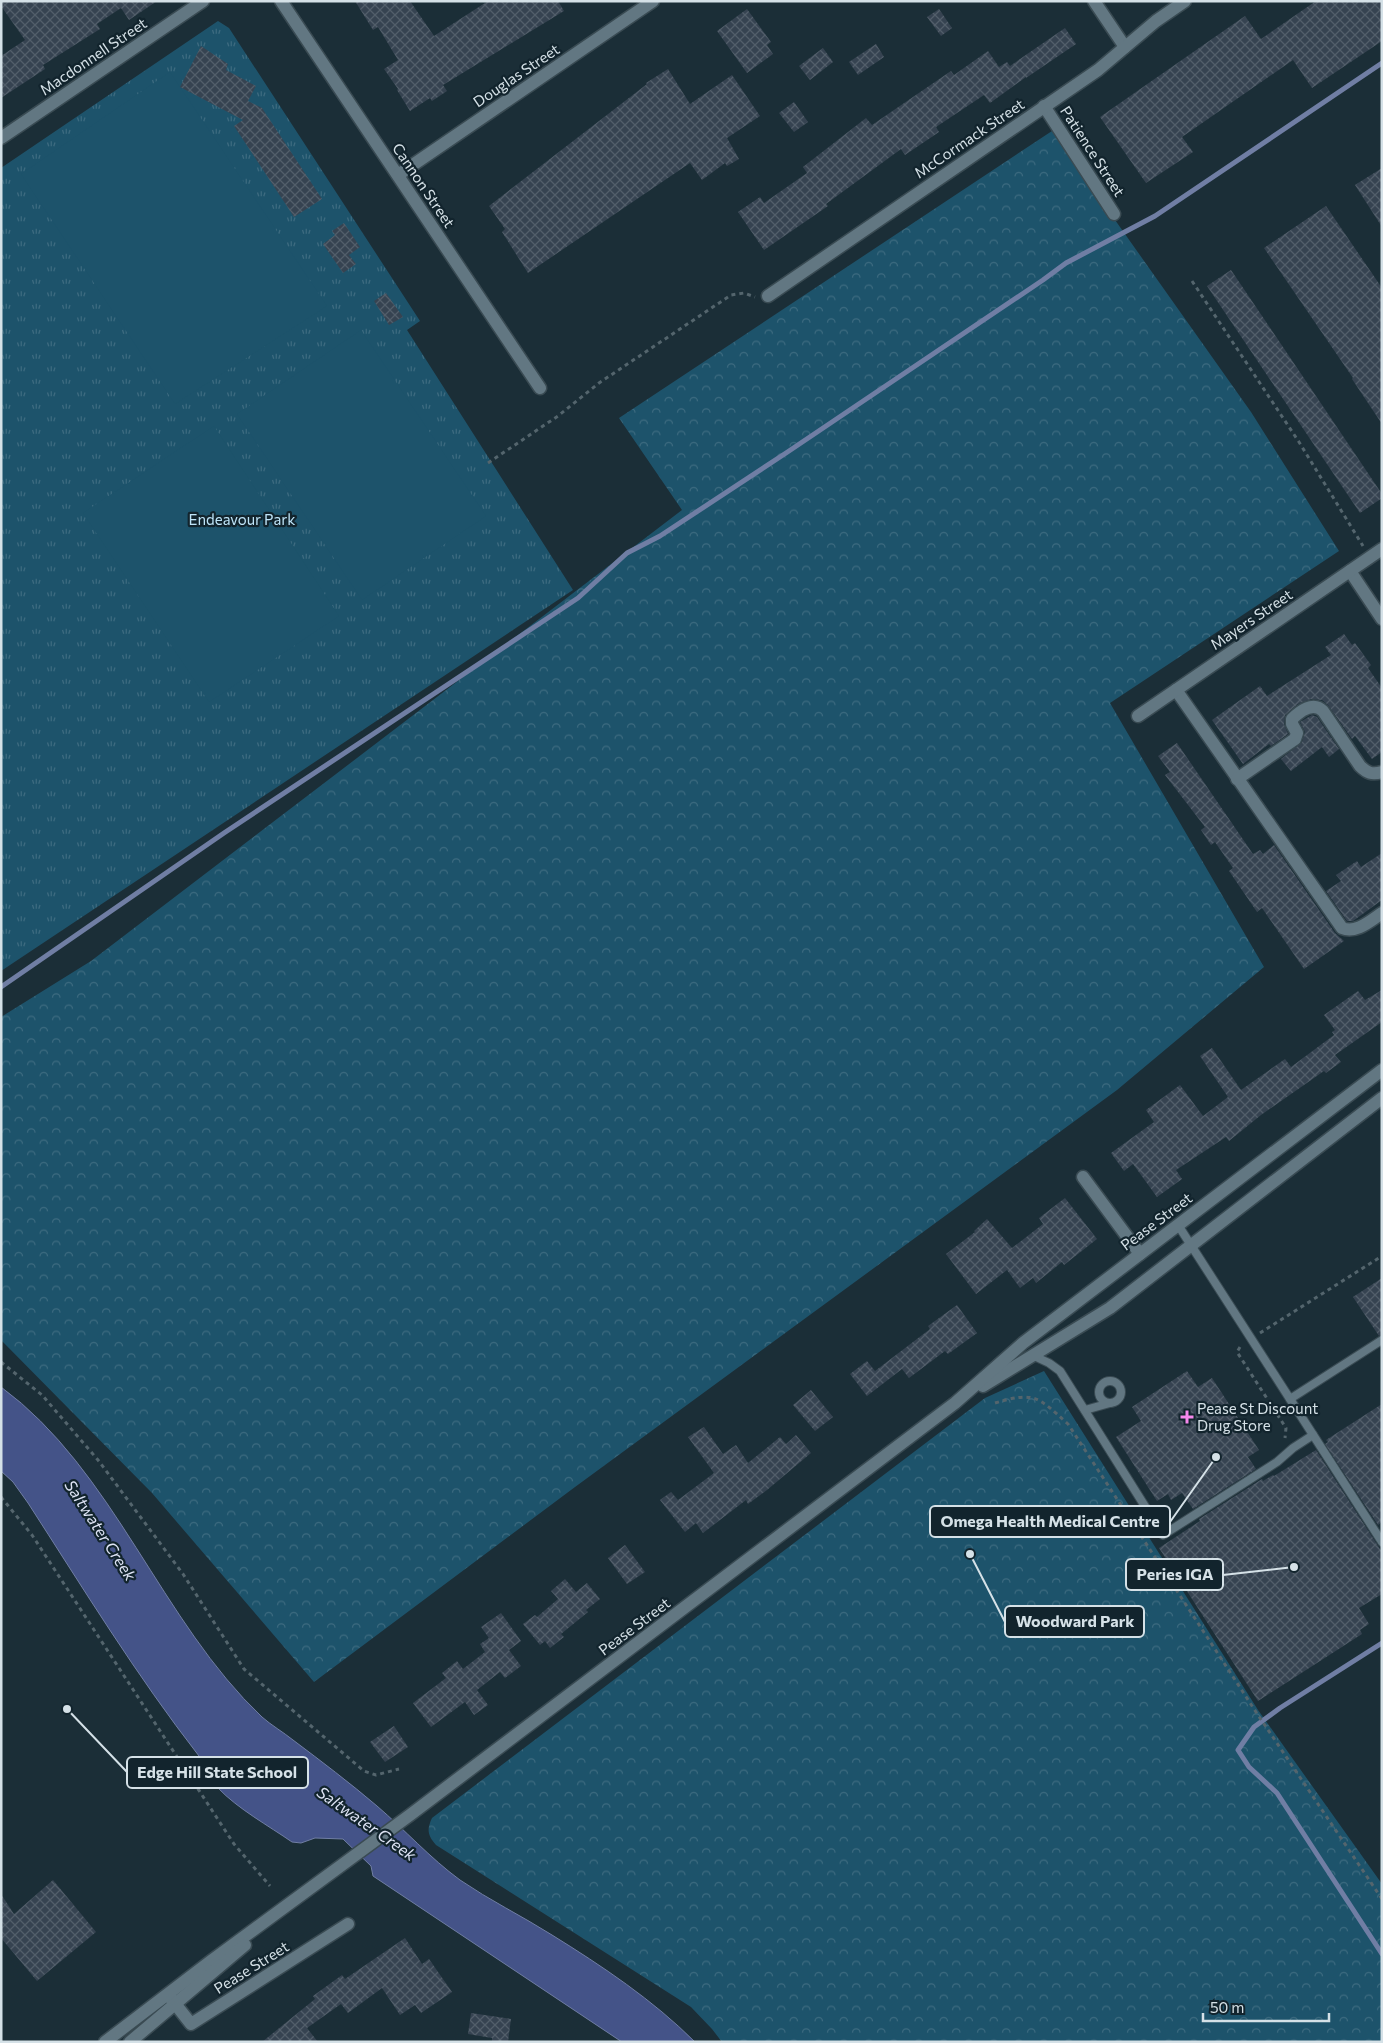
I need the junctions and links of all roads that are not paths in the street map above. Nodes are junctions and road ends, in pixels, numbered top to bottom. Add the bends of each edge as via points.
1 (203, 1) edge
2 (281, 1) edge
3 (653, 1) edge
4 (1094, 1) edge
5 (1185, 1) edge
6 (1125, 47) junction
7 (1044, 106) junction
8 (1, 138) edge
9 (398, 175) junction
10 (1114, 214) dead end
11 (768, 296) road end
12 (540, 388) dead end
13 (1382, 549) edge
14 (1350, 571) junction
15 (1382, 619) edge
16 (1176, 690) junction
17 (1138, 716) dead end
18 (1382, 772) edge
19 (1237, 779) junction
20 (1382, 913) edge
21 (1382, 1070) edge
22 (1382, 1098) edge
23 (1083, 1177) dead end
24 (1178, 1225) junction
25 (1191, 1245) junction
26 (1140, 1254) junction
27 (1382, 1340) edge
28 (1034, 1356) junction
29 (1290, 1399) junction
30 (955, 1403) junction
31 (1110, 1403) dead end
32 (1084, 1410) junction
33 (1313, 1435) junction
34 (1382, 1542) edge
35 (331, 1873) junction
36 (348, 1924) dead end
37 (167, 1994) junction
38 (176, 2005) junction
39 (105, 2042) edge
40 (130, 2042) edge

1 - 8 street, Macdonnell Street
2 - 9 street, Cannon Street
3 - 9 street, Douglas Street
4 - 6 street
5 - 6 street, McCormack Street
6 - 7 street, McCormack Street via 1098,70
7 - 10 street, Patience Street
7 - 11 street, McCormack Street
9 - 12 street, Cannon Street
13 - 14 street, Mayers Street
14 - 15 street
14 - 16 street, Mayers Street
16 - 17 street, Mayers Street
16 - 19 street
18 - 19 street via 1366,772 1323,711 1310,706 1292,719 1297,733 1295,739
19 - 20 street via 1342,928 1349,931 1359,928
21 - 24 street, Pease Street
22 - 25 street, Pease Street
23 - 26 street
24 - 25 lane
24 - 26 street, Pease Street
25 - 28 street, Pease Street via 1110,1308
25 - 29 lane
26 - 30 street, Pease Street via 1023,1343
27 - 29 lane
28 - 30 street, Pease Street
28 - 32 lane via 1060,1371
29 - 33 lane
30 - 35 street, Pease Street
31 - 32 lane
32 - 33 lane via 1163,1535 1278,1462
33 - 34 lane
35 - 37 street, Pease Street
35 - 38 street, Pease Street
36 - 38 street, Pease Street via 191,2024
37 - 38 street, Pease Street
37 - 39 street, Pease Street
38 - 40 street, Pease Street

